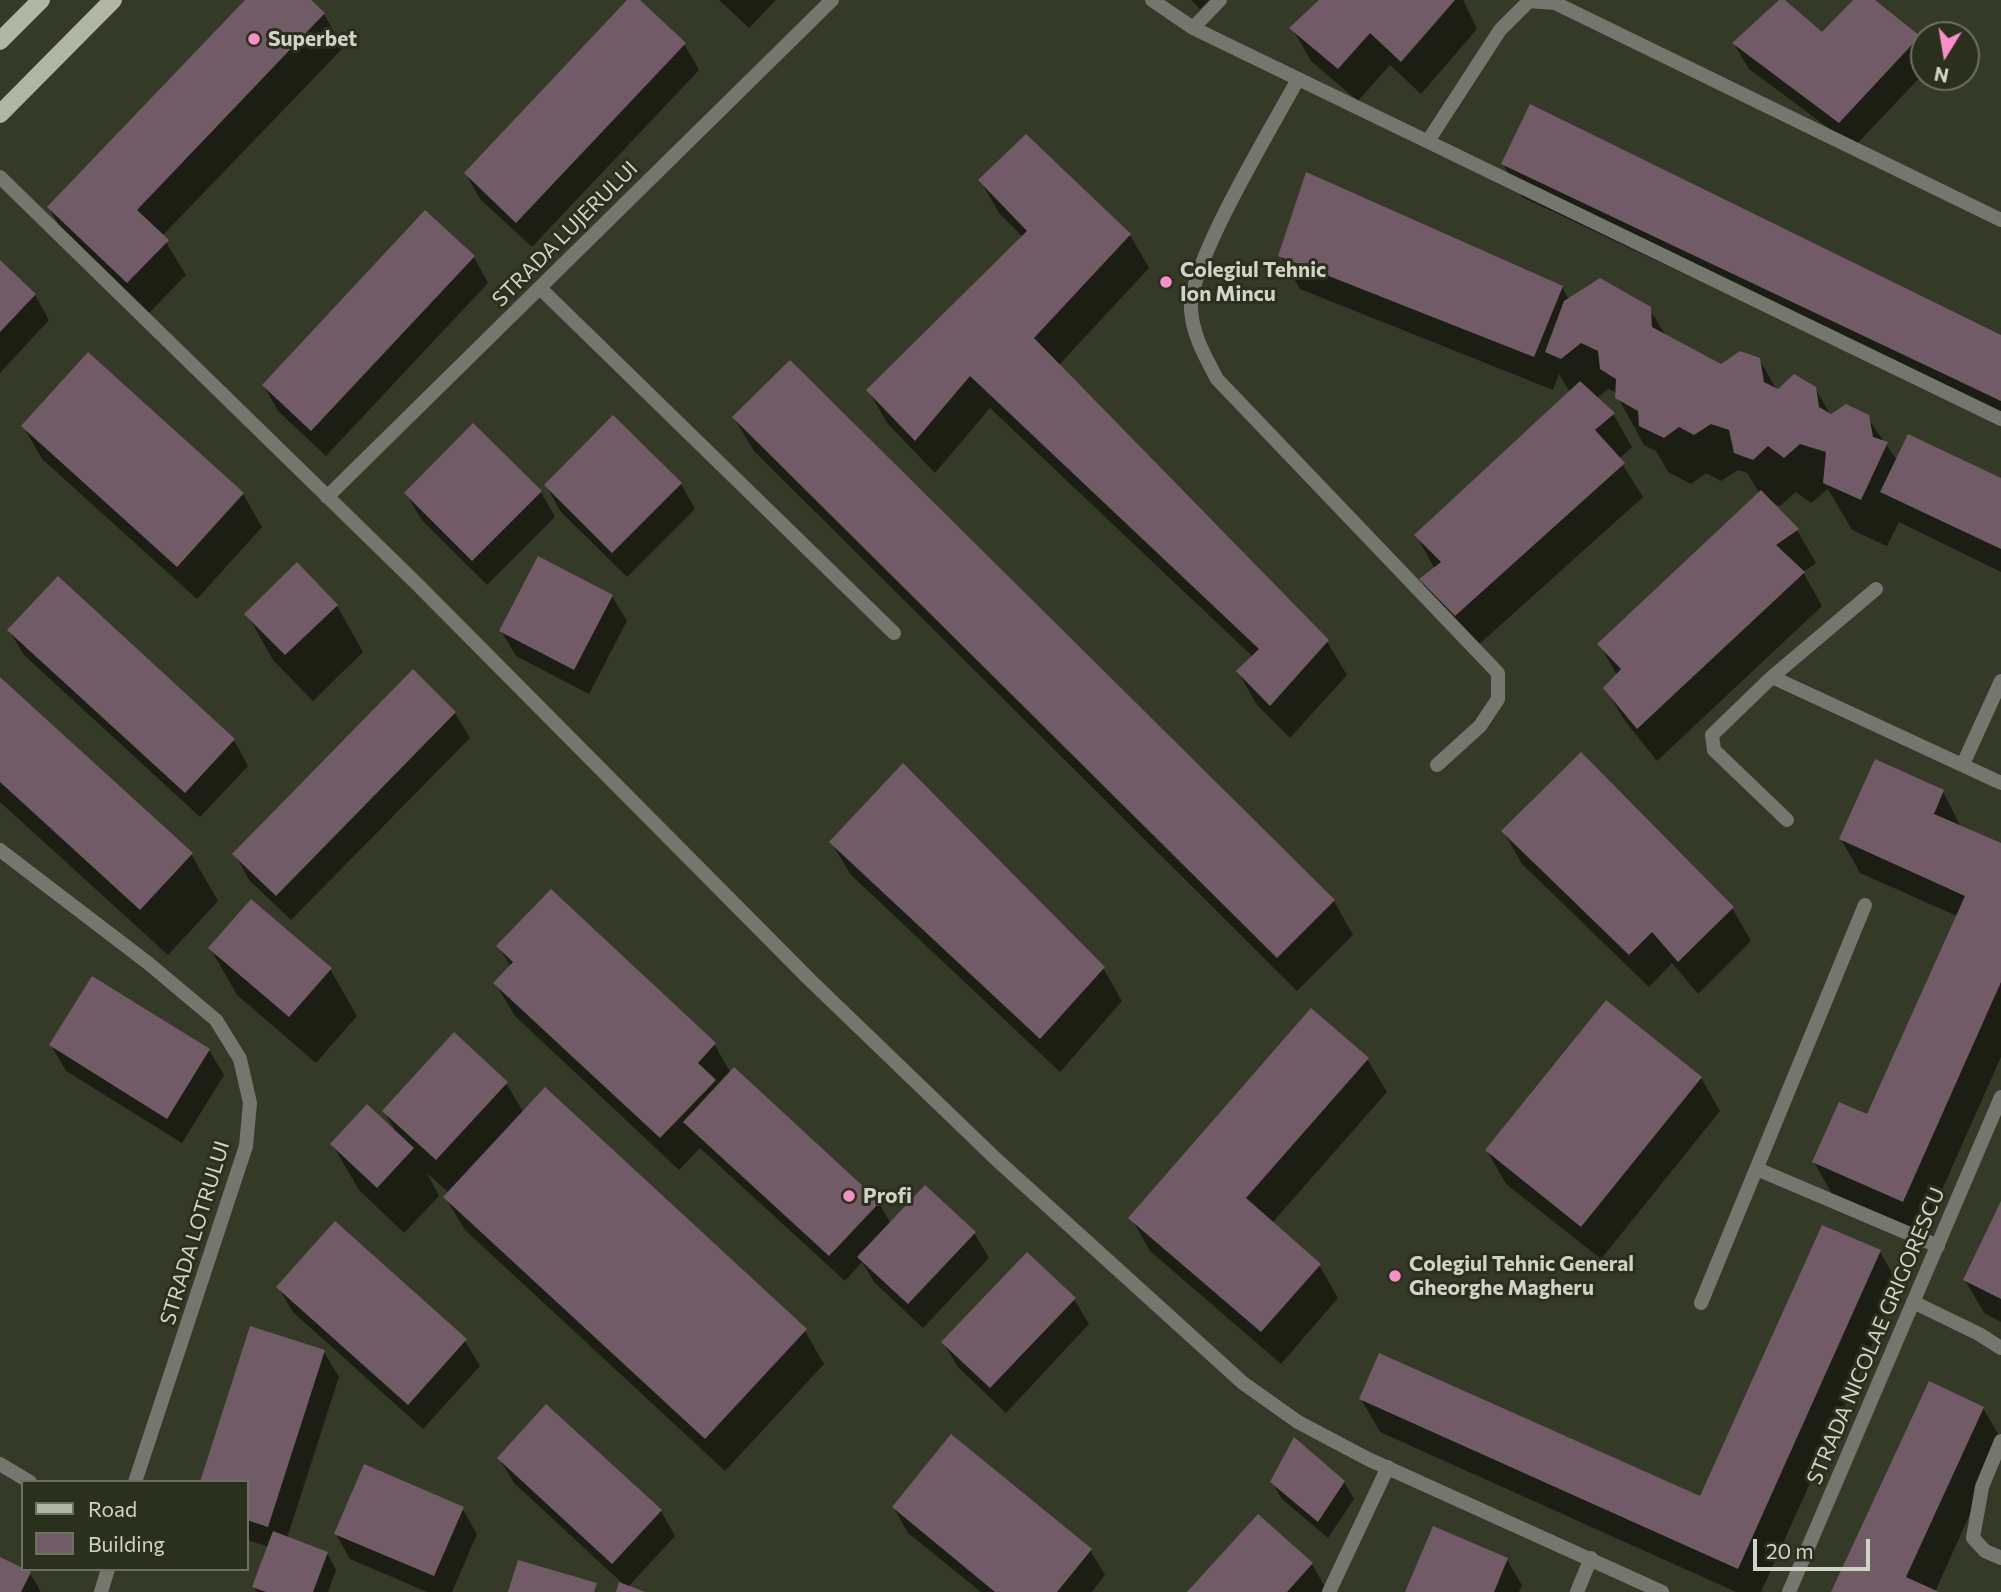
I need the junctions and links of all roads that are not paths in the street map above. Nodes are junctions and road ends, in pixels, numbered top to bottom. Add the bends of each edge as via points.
1 (41, 0) edge
2 (113, 0) edge
3 (832, 0) edge
4 (1152, 0) edge
5 (1220, 0) edge
6 (1557, 2) edge
7 (1193, 28) junction
8 (0, 41) edge
9 (1298, 79) junction
10 (0, 114) edge
11 (1428, 141) junction
12 (0, 177) edge
13 (2001, 220) edge
14 (541, 289) junction
15 (2001, 419) edge
16 (327, 497) junction
17 (1876, 589) dead end
18 (894, 633) dead end
19 (1772, 677) junction
20 (2001, 681) edge
21 (1963, 764) junction
22 (1437, 765) dead end
23 (2001, 783) edge
24 (1787, 820) dead end
25 (0, 850) edge
26 (1865, 905) dead end
27 (2001, 1097) edge
28 (1757, 1169) junction
29 (1938, 1246) junction
30 (1913, 1302) junction
31 (1701, 1303) dead end
32 (2001, 1348) edge
33 (2001, 1441) edge
34 (0, 1464) edge
35 (1388, 1468) junction
36 (27, 1480) edge
37 (136, 1480) edge
38 (1591, 1558) junction
39 (2001, 1558) edge
40 (107, 1571) edge
41 (101, 1592) edge
42 (1329, 1592) edge
43 (1577, 1592) edge
44 (1662, 1592) edge
45 (1789, 1592) edge

1 - 8 main road
2 - 10 main road
3 - 14 street, STRADA LUJERULUI
4 - 7 street
5 - 7 street
6 - 11 street via 1529,1 1500,30
6 - 13 street
7 - 9 street
9 - 11 street
9 - 22 street via 1198,270 1191,307 1197,341 1217,379 1498,673 1498,699 1480,726
11 - 15 street
12 - 16 street
14 - 16 street, STRADA LUJERULUI
14 - 18 street
16 - 35 street via 810,980 997,1160 1243,1383 1297,1422
17 - 19 street
19 - 21 street
19 - 24 street via 1712,736 1714,750
20 - 21 street
21 - 23 street
25 - 37 street, STRADA LOTRULUI via 215,1020 240,1059 250,1103 246,1146
26 - 28 street
27 - 29 street, STRADA NICOLAE GRIGORESCU
28 - 29 street
28 - 31 street
29 - 30 street, STRADA NICOLAE GRIGORESCU
30 - 32 street
30 - 45 street, STRADA NICOLAE GRIGORESCU
33 - 39 street via 1982,1487 1973,1538 1985,1551
34 - 36 street
35 - 38 street
35 - 42 street
38 - 43 street
38 - 44 street
40 - 41 street

